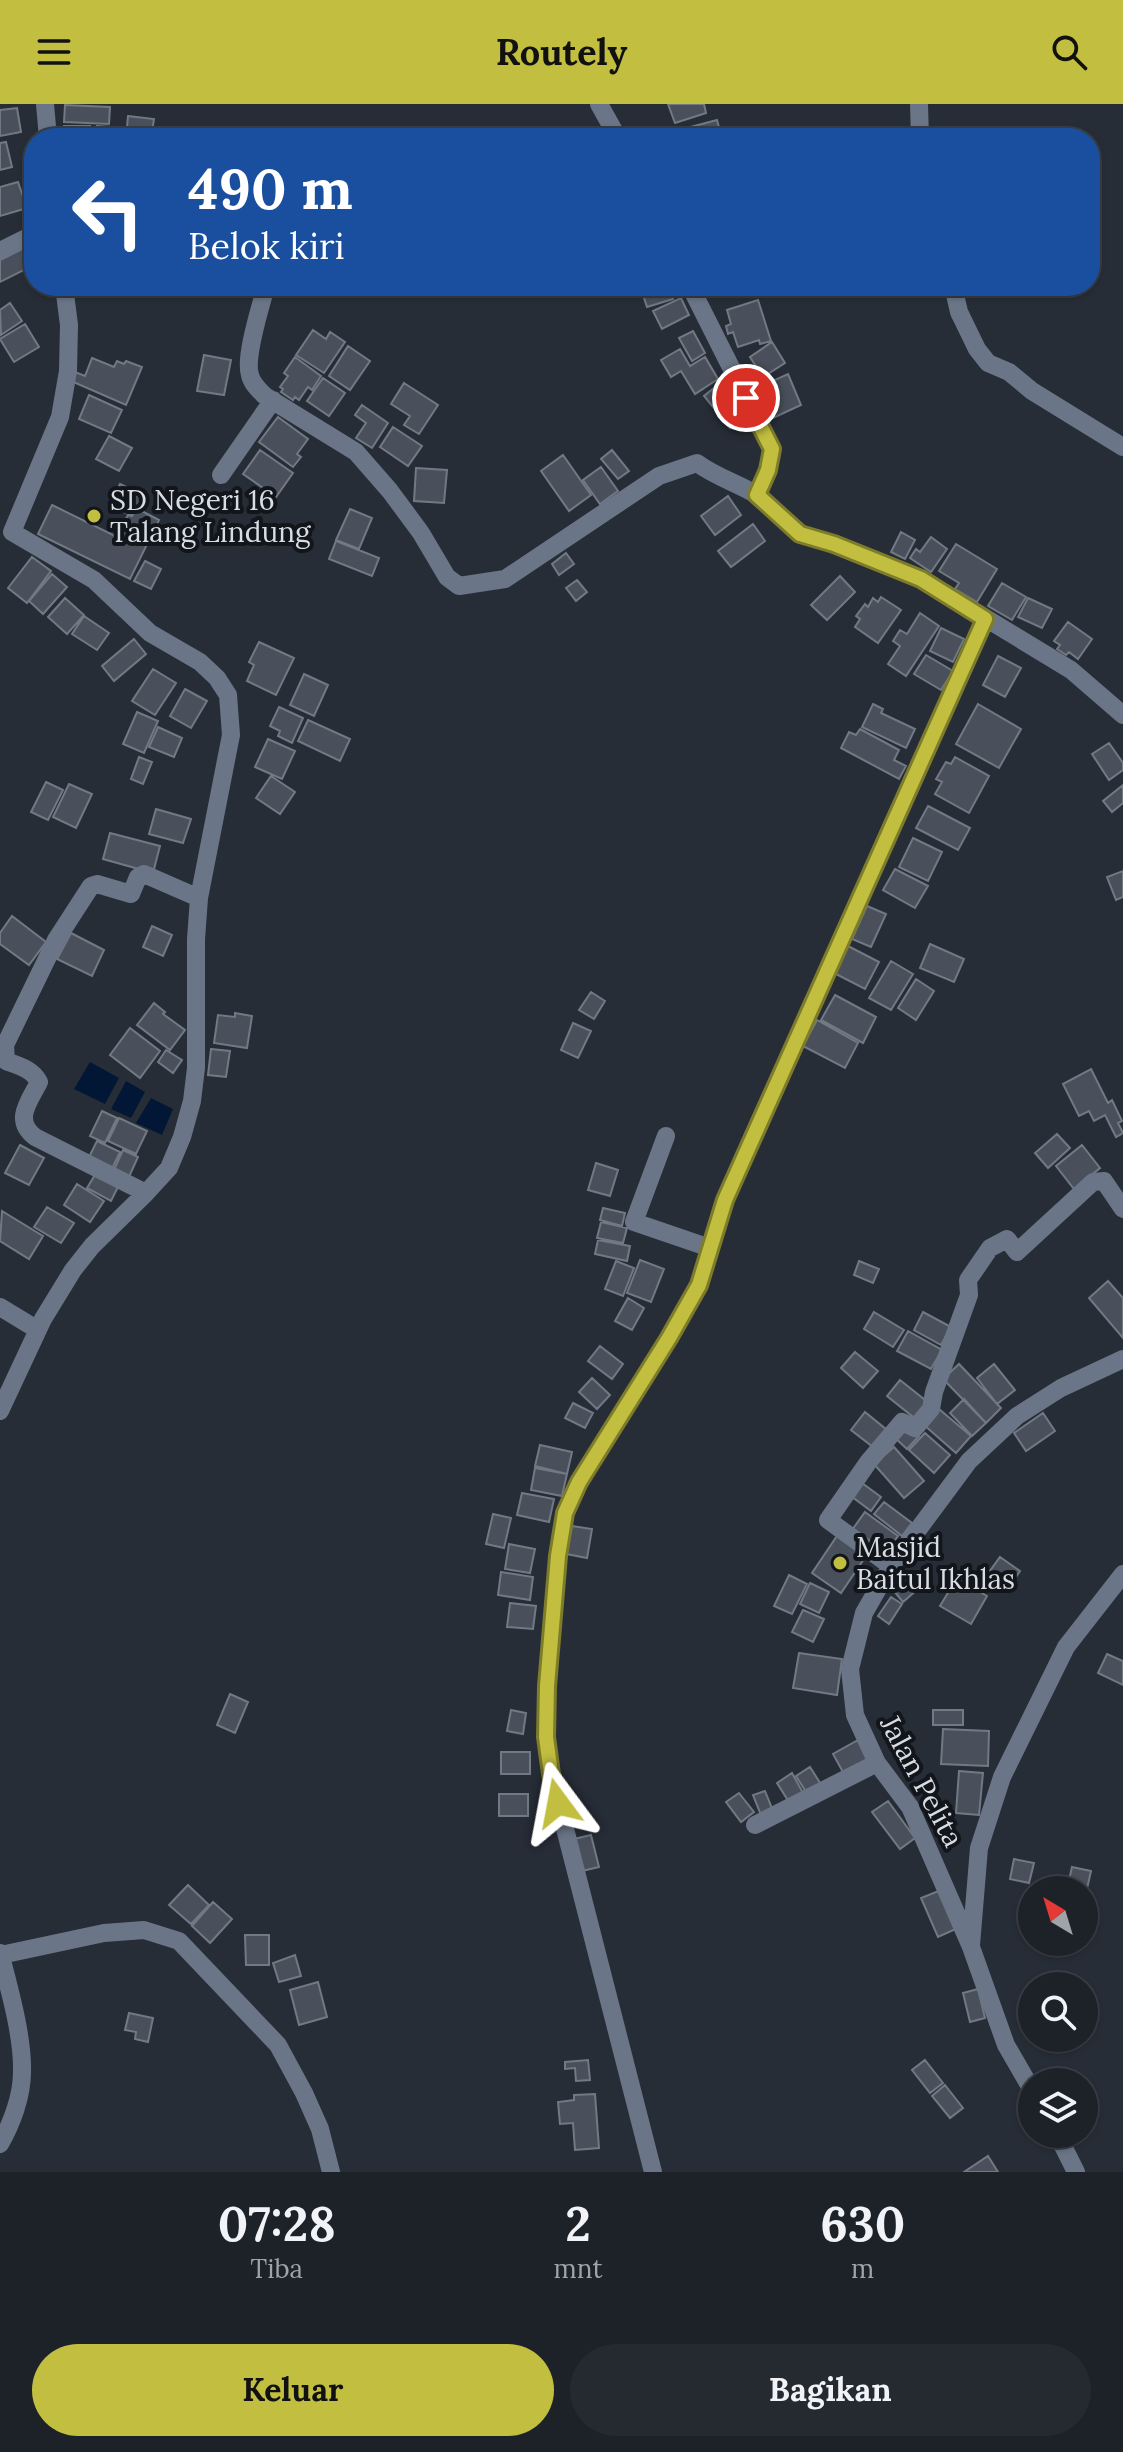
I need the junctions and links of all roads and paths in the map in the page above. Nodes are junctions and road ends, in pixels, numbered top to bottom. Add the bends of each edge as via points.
1 (45, 104) edge
2 (599, 104) edge
3 (919, 104) edge
4 (47, 128) edge
5 (612, 128) edge
6 (920, 128) edge
7 (24, 239) edge
8 (0, 251) edge
9 (65, 296) edge
10 (264, 296) edge
11 (695, 296) edge
12 (955, 296) edge
13 (273, 400) junction
14 (1123, 447) edge
15 (221, 475) dead end
16 (757, 495) junction
17 (12, 532) junction
18 (0, 549) edge
19 (985, 619) junction
20 (1123, 715) edge
21 (199, 898) junction
22 (666, 1136) dead end
23 (146, 1193) junction
24 (1123, 1209) edge
25 (710, 1248) junction
26 (0, 1307) edge
27 (38, 1330) junction
28 (1123, 1359) edge
29 (0, 1411) edge
30 (891, 1566) junction
31 (1123, 1574) edge
32 (877, 1763) junction
33 (755, 1825) dead end
34 (971, 1947) junction
35 (0, 1954) edge
36 (1019, 2068) edge
37 (0, 2144) edge
38 (1064, 2148) edge
39 (331, 2172) edge
40 (653, 2172) edge
41 (1076, 2172) edge

1 - 4 street
2 - 5 street
3 - 6 street
7 - 8 street
9 - 17 street via 68,371 60,417
10 - 13 street via 248,362 255,386
11 - 16 street via 772,449
12 - 14 street via 988,363
13 - 15 street
13 - 16 street via 356,452 421,533 447,577 459,586 505,579 659,476 697,463
16 - 19 street via 800,534 921,579
17 - 18 street
17 - 21 street via 94,580 150,633 200,662 228,695 231,735
19 - 20 street via 1071,670
19 - 25 street via 725,1200
21 - 23 street via 192,1101 169,1168
21 - 23 street via 144,874 131,894 91,886 56,940 5,1045 6,1061 39,1082 22,1117 25,1129
22 - 25 street via 634,1222
23 - 27 street via 73,1270
24 - 30 street via 1104,1181 1093,1182 1017,1252 1007,1239 990,1248 968,1280 969,1295 931,1409 915,1428 902,1422 897,1427 828,1520
25 - 40 street via 699,1285 565,1513 547,1686 551,1774
26 - 27 street
27 - 29 street
28 - 30 street, Jalan Pelita via 1017,1416 969,1461
30 - 32 street, Jalan Pelita via 864,1613 850,1669 855,1715
31 - 34 street via 1066,1647 1002,1777 979,1848
32 - 33 street
32 - 34 street, Jalan Pelita via 910,1807
34 - 36 street, Jalan Pelita
35 - 37 street via 22,2071 17,2103
35 - 39 street via 144,1930 179,1941 278,2045 320,2129
38 - 41 street

